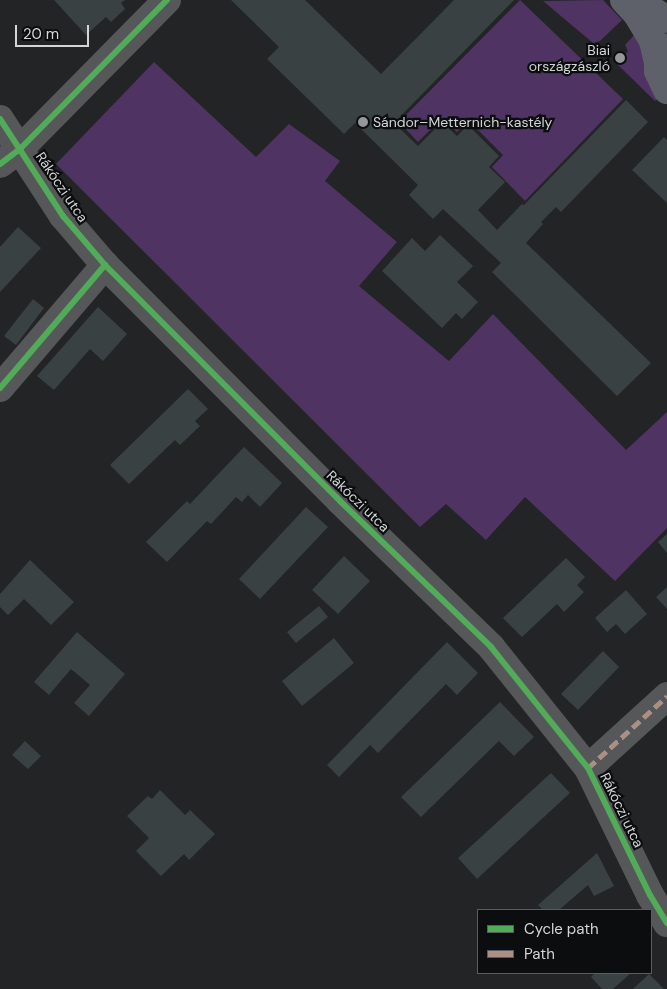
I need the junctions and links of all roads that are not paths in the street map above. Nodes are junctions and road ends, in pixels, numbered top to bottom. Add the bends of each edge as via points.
1 (167, 0) edge
2 (624, 0) edge
3 (634, 0) edge
4 (667, 19) edge
5 (662, 51) edge
6 (667, 90) edge
7 (0, 119) edge
8 (10, 156) edge
9 (106, 265) junction
10 (0, 388) edge
11 (667, 696) edge
12 (588, 768) junction
13 (667, 923) edge

1 - 8 street
2 - 5 main road
3 - 4 main road
5 - 6 main road via 660,78
7 - 8 street, Rákóczi utca
8 - 9 street, Rákóczi utca
9 - 10 street
9 - 12 street, Rákóczi utca via 333,494 491,647
11 - 12 street
12 - 13 street, Rákóczi utca

